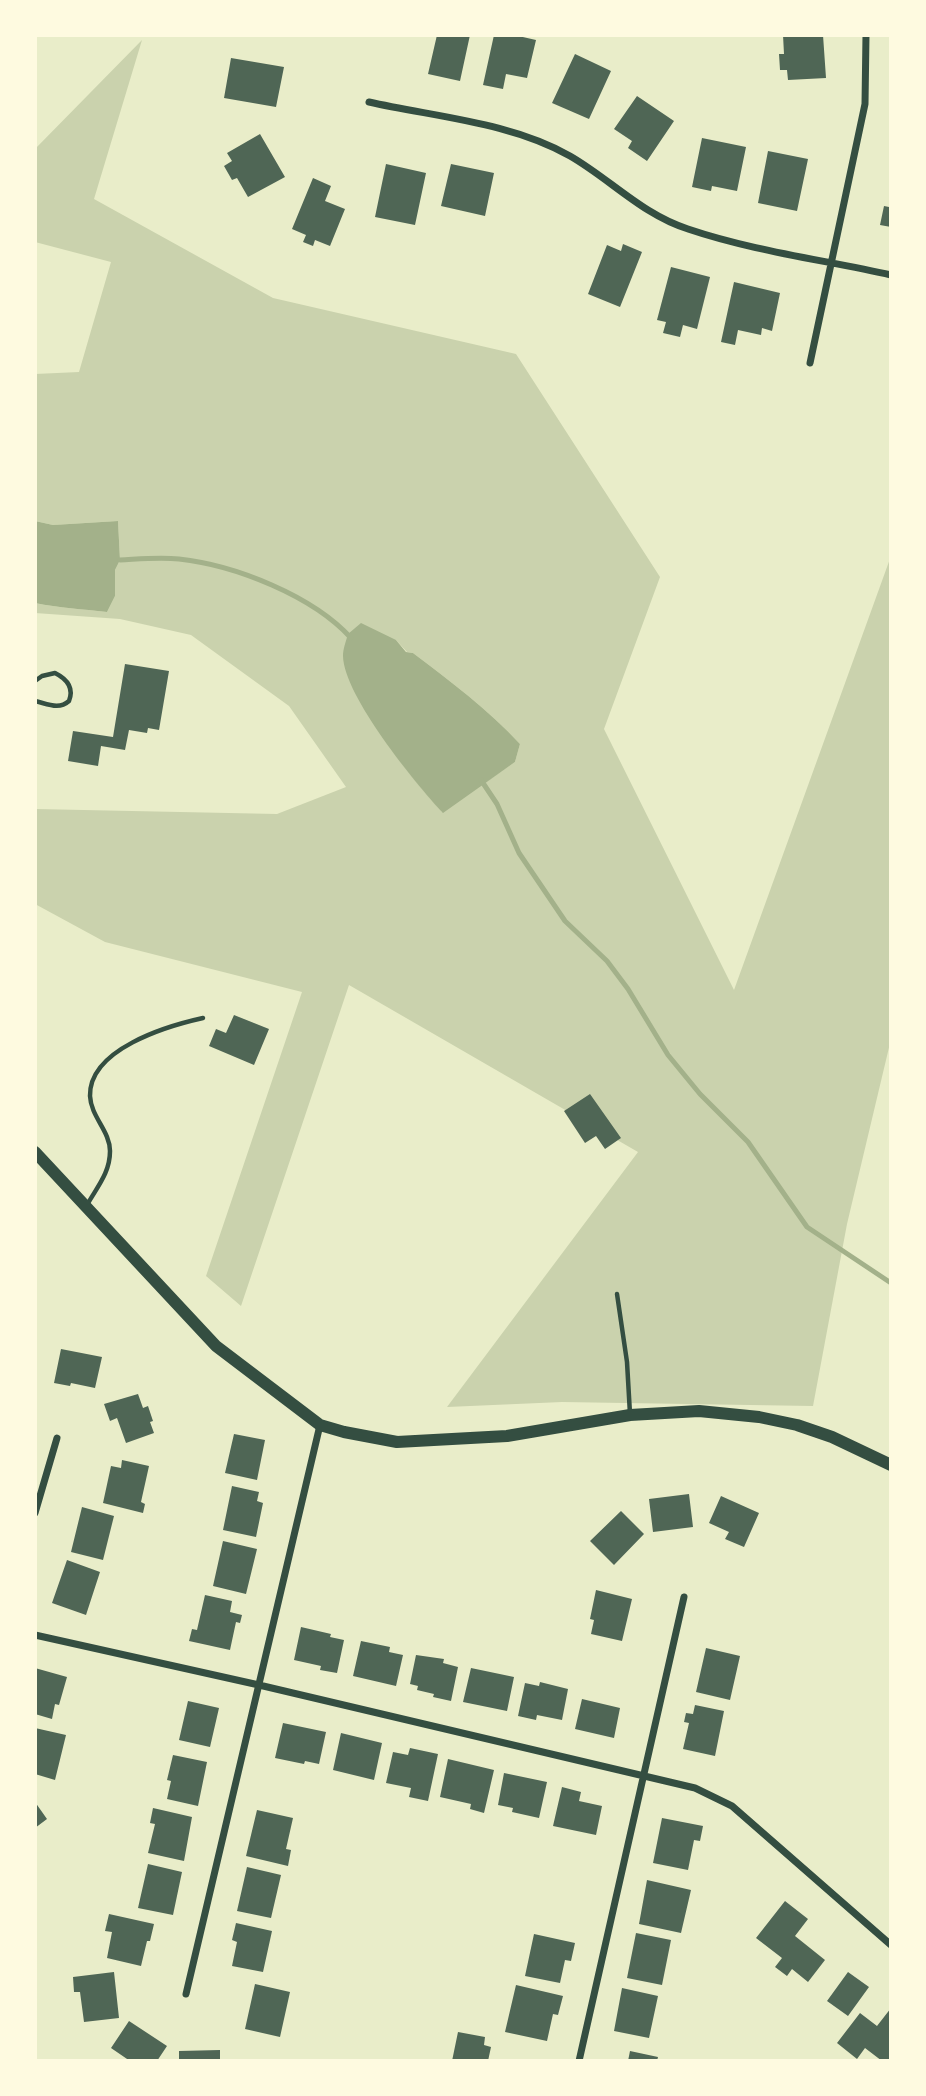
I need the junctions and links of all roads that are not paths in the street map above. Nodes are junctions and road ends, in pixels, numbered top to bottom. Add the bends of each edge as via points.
1 (866, 35) edge
2 (369, 102) dead end
3 (832, 261) junction
4 (891, 275) edge
5 (810, 363) dead end
6 (35, 681) edge
7 (35, 701) edge
8 (203, 1018) dead end
9 (35, 1152) edge
10 (86, 1206) junction
11 (617, 1294) dead end
12 (630, 1415) junction
13 (320, 1425) junction
14 (57, 1438) dead end
15 (891, 1465) edge
16 (35, 1513) edge
17 (684, 1597) dead end
18 (35, 1635) edge
19 (259, 1685) junction
20 (645, 1775) junction
21 (891, 1945) edge
22 (186, 1994) dead end
23 (579, 2061) edge

1 - 3 street via 865,104
2 - 3 street via 487,126 531,140 569,156 651,212 686,229
3 - 4 street
3 - 5 street
6 - 7 lane via 55,673 71,690 64,706
8 - 10 lane via 141,1038 112,1056 96,1073 90,1095 110,1151 104,1179
9 - 10 main road
10 - 13 main road via 216,1346
11 - 12 lane
12 - 13 main road via 507,1436 397,1442
12 - 15 main road via 699,1411 759,1417 832,1437
13 - 19 street
14 - 16 street
17 - 20 street
18 - 19 street
19 - 20 street
19 - 22 street
20 - 21 street via 695,1788 732,1806
20 - 23 street

